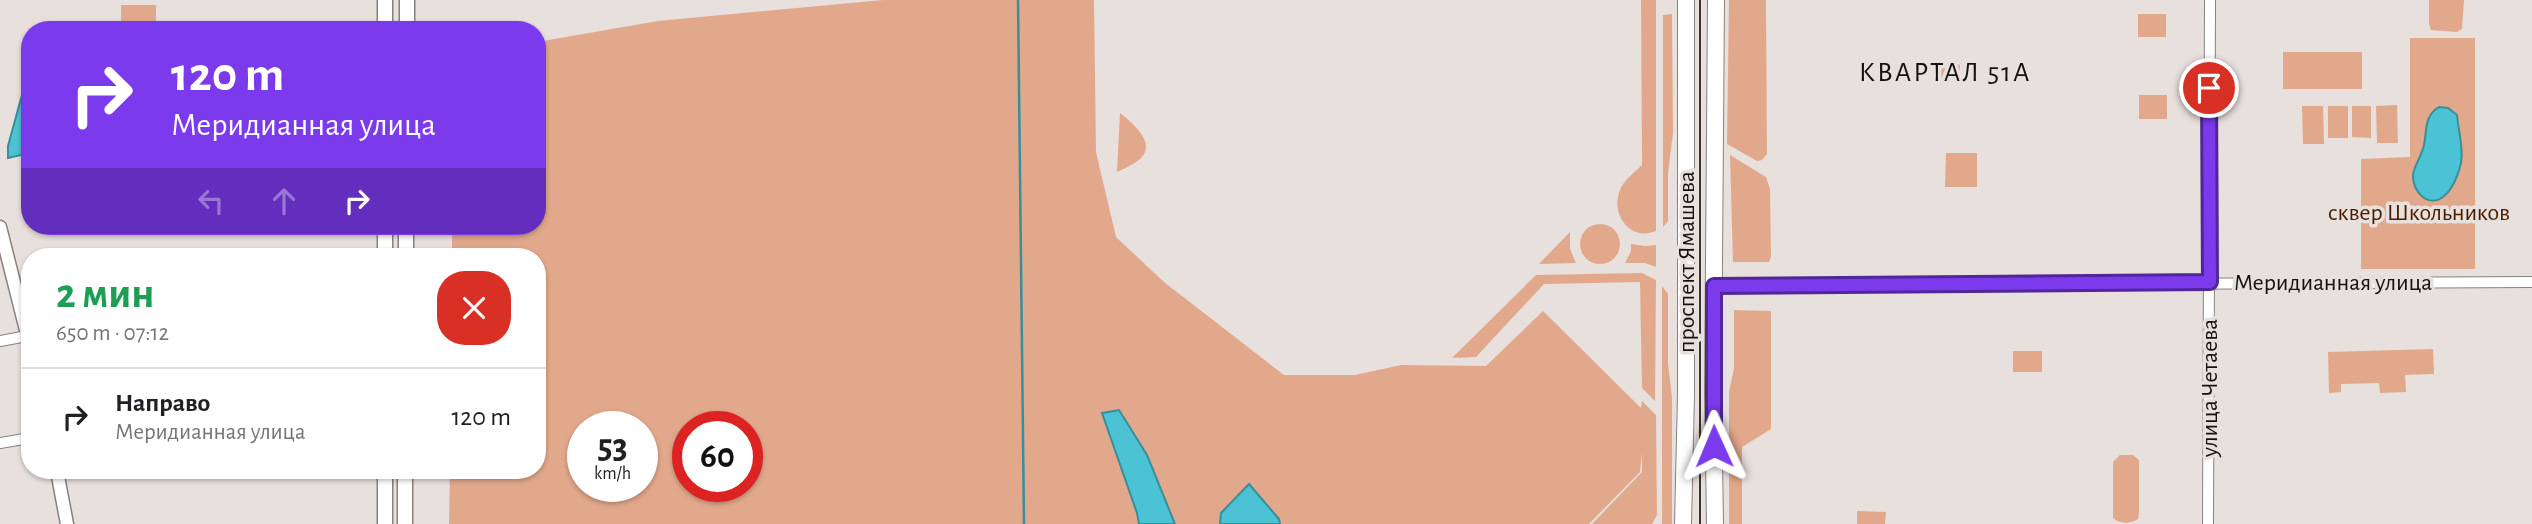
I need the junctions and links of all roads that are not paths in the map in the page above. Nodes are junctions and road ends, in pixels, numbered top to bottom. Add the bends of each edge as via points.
1 (385, 0) edge
2 (407, 0) edge
3 (1686, 0) edge
4 (1716, 0) edge
5 (2210, 0) edge
6 (384, 21) edge
7 (407, 21) edge
8 (0, 227) edge
9 (3, 251) edge
10 (2210, 282) junction
11 (2532, 282) edge
12 (1714, 286) junction
13 (21, 316) edge
14 (0, 341) edge
15 (21, 341) edge
16 (21, 440) edge
17 (0, 443) edge
18 (58, 479) edge
19 (384, 479) edge
20 (405, 479) edge
21 (66, 524) edge
22 (384, 524) edge
23 (405, 524) edge
24 (1683, 524) edge
25 (1715, 524) edge
26 (2208, 524) edge

1 - 6 main road
2 - 7 main road
3 - 24 main road, проспект Ямашева
4 - 12 main road, проспект Ямашева
5 - 10 street, улица Четаева
8 - 9 street
9 - 13 street
10 - 11 street, Меридианная улица
10 - 12 street, Меридианная улица
10 - 26 street, улица Четаева
12 - 25 main road, проспект Ямашева
14 - 15 street
16 - 17 street
18 - 21 street
19 - 22 main road
20 - 23 main road

